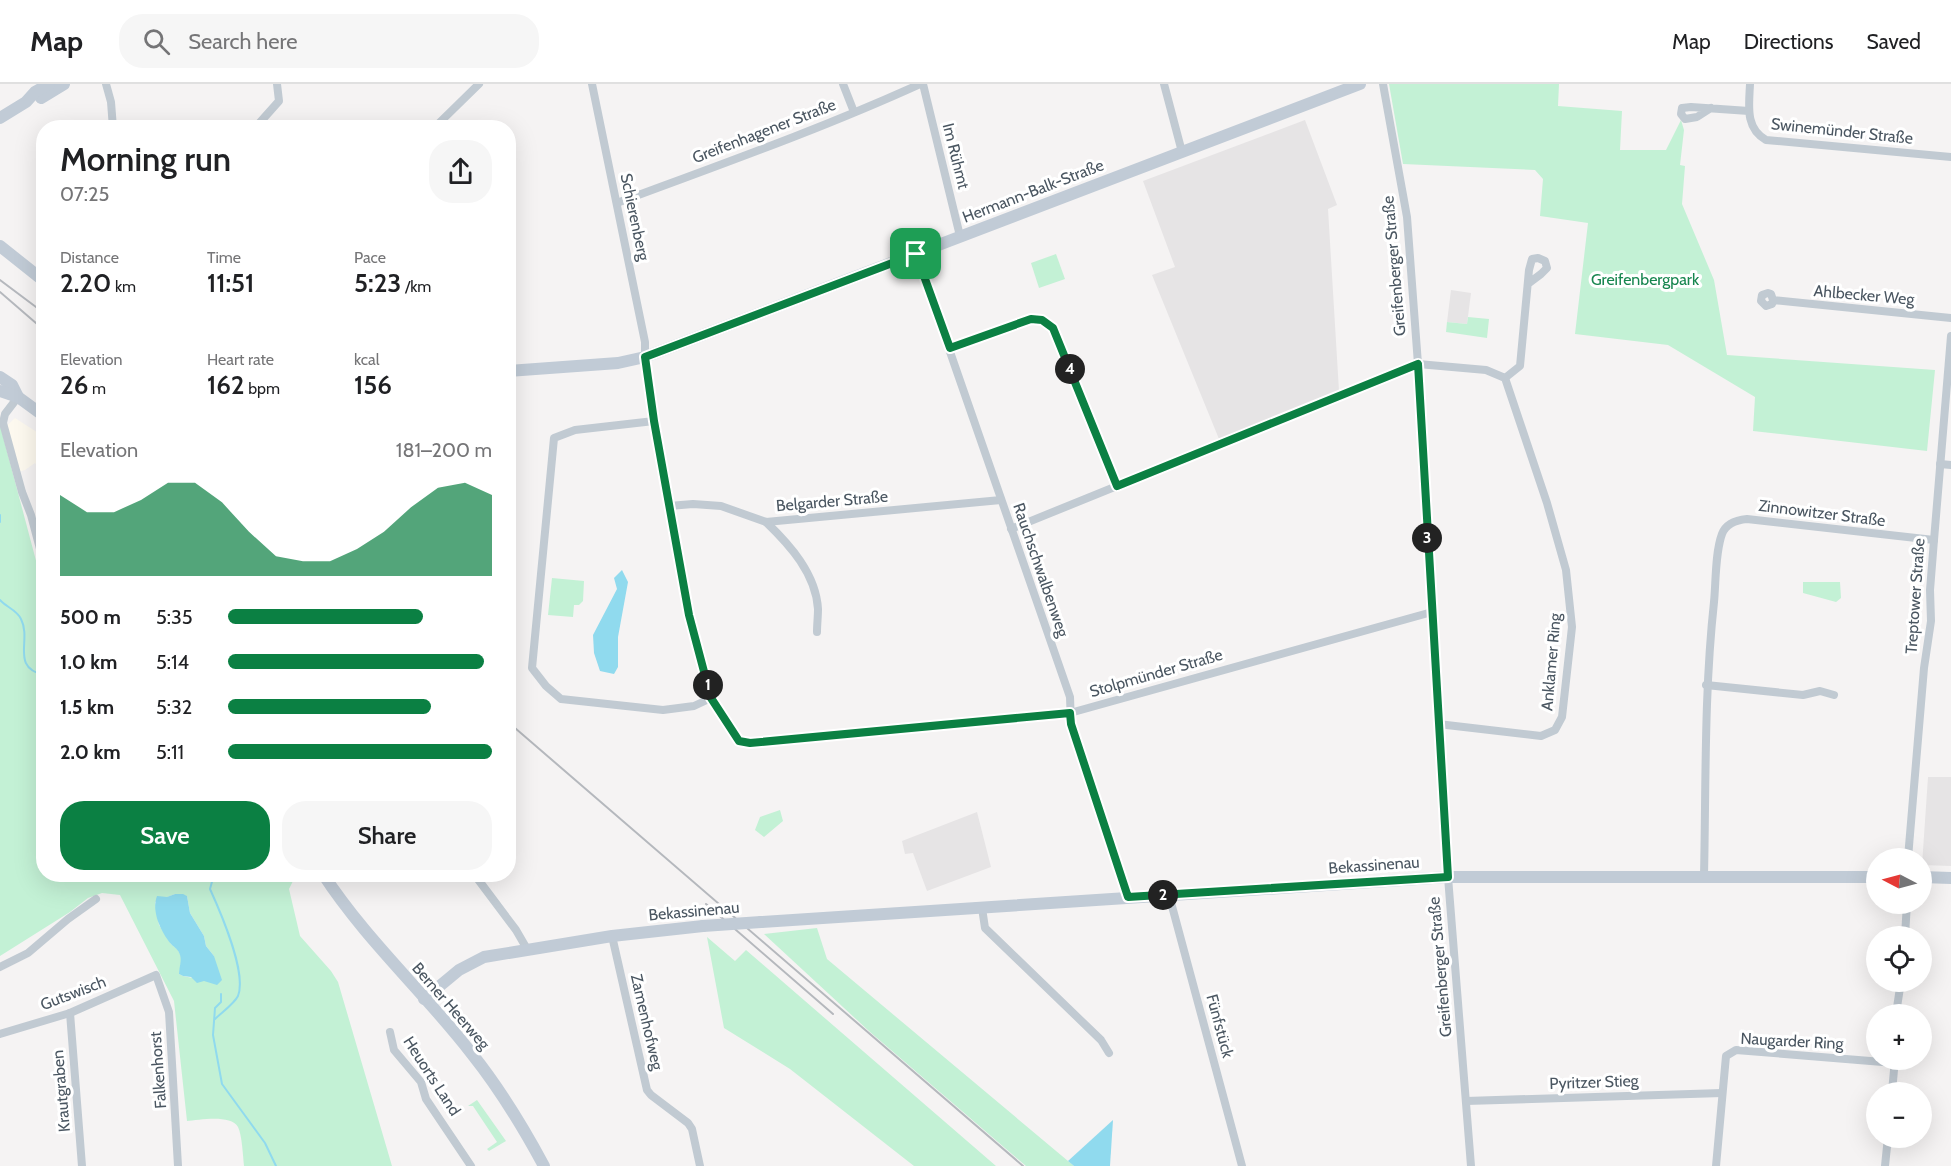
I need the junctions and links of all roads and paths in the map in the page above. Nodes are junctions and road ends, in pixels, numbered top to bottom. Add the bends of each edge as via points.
1 (49, 84) edge
2 (64, 84) edge
3 (106, 84) edge
4 (277, 84) edge
5 (479, 84) edge
6 (592, 84) edge
7 (843, 84) edge
8 (921, 84) edge
9 (1164, 84) edge
10 (1360, 84) edge
11 (1383, 84) edge
12 (1750, 84) edge
13 (26, 102) junction
14 (1712, 108) dead end
15 (1749, 111) junction
16 (854, 112) junction
17 (0, 118) edge
18 (112, 120) edge
19 (262, 120) edge
20 (442, 120) edge
21 (1182, 152) junction
22 (1951, 157) edge
23 (617, 203) junction
24 (960, 236) junction
25 (0, 246) edge
26 (916, 254) junction
27 (36, 275) edge
28 (1529, 283) dead end
29 (1773, 300) dead end
30 (1951, 318) edge
31 (1951, 336) edge
32 (950, 348) junction
33 (645, 357) junction
34 (1418, 364) junction
35 (516, 370) edge
36 (0, 376) edge
37 (1505, 378) junction
38 (0, 391) edge
39 (18, 397) junction
40 (36, 410) edge
41 (654, 421) junction
42 (1940, 464) junction
43 (1951, 465) edge
44 (1117, 486) junction
45 (1000, 500) junction
46 (669, 506) junction
47 (766, 522) junction
48 (1011, 529) junction
49 (36, 534) edge
50 (1934, 540) junction
51 (1432, 612) junction
52 (817, 632) dead end
53 (1706, 685) junction
54 (1834, 695) dead end
55 (711, 698) junction
56 (1070, 713) junction
57 (1438, 724) junction
58 (739, 741) joint
59 (1909, 848) edge
60 (1704, 876) junction
61 (1448, 877) junction
62 (1866, 877) edge
63 (1932, 877) edge
64 (1951, 878) edge
65 (329, 882) edge
66 (480, 882) edge
67 (1169, 895) junction
68 (1128, 897) junction
69 (96, 899) dead end
70 (982, 908) junction
71 (612, 936) junction
72 (527, 950) junction
73 (0, 966) edge
74 (156, 975) joint
75 (424, 999) junction
76 (70, 1013) junction
77 (390, 1032) dead end
78 (0, 1034) edge
79 (1109, 1053) dead end
80 (1866, 1059) edge
81 (1722, 1093) junction
82 (1466, 1101) junction
83 (1887, 1148) edge
84 (82, 1166) edge
85 (178, 1166) edge
86 (471, 1166) edge
87 (544, 1166) edge
88 (700, 1166) edge
89 (1242, 1166) edge
90 (1472, 1166) edge
91 (1716, 1166) edge
92 (1885, 1166) edge

1 - 13 street
2 - 13 street via 38,100
3 - 18 street
4 - 19 street via 279,101
5 - 20 street
6 - 23 street, Schierenberg
7 - 16 street
8 - 16 street, Greifenhagener Straße
8 - 24 street, Im Rühmt
9 - 21 street
10 - 21 street, Hermann-Balk-Straße
11 - 34 street, Greifenberger Straße via 1407,217
12 - 15 street, Swinemünder Straße
13 - 17 street
14 - 15 street, Swinemünder Straße
15 - 22 street, Swinemünder Straße via 1750,124 1766,140
16 - 23 street, Greifenhagener Straße
21 - 24 street, Hermann-Balk-Straße
23 - 33 street, Schierenberg
24 - 26 street, Hermann-Balk-Straße
25 - 27 street
26 - 32 street, Rauchschwalbenweg
26 - 33 street, Hermann-Balk-Straße
28 - 37 street via 1520,366
29 - 30 street, Ahlbecker Weg
31 - 42 street, Treptower Straße
32 - 44 street via 1031,319 1042,320 1053,328
32 - 45 street, Rauchschwalbenweg
33 - 35 street, Hermann-Balk-Straße via 618,363
33 - 41 street, Schierenberg
34 - 37 street via 1486,370
34 - 44 street
34 - 51 street, Greifenberger Straße
36 - 39 street via 12,385
37 - 57 street, Anklamer Ring via 1566,570 1572,627 1562,717 1555,730 1541,736
38 - 39 street
39 - 40 street
39 - 49 street via 3,423
41 - 46 street, Schierenberg
41 - 55 street via 575,430 554,438 532,668 561,699 663,710 693,706
42 - 43 street
42 - 50 street, Treptower Straße
44 - 48 street
45 - 47 street, Belgarder Straße
45 - 48 street, Rauchschwalbenweg
46 - 47 street, Belgarder Straße via 721,506
46 - 55 street, Schierenberg via 689,615
47 - 52 street via 796,554 810,578 818,607
48 - 56 street, Rauchschwalbenweg via 1070,697
50 - 53 street, Zinnowitzer Straße via 1748,519 1731,523 1720,541
50 - 59 street, Treptower Straße via 1931,621
51 - 56 street, Stolpmünder Straße
51 - 57 street, Greifenberger Straße
53 - 54 street
53 - 60 street, Zinnowitzer Straße
55 - 58 street, Schierenberg
56 - 58 street, Stolpmünder Straße
56 - 68 street, Rauchschwalbenweg
57 - 61 street, Greifenberger Straße
60 - 61 street, Bekassinenau
60 - 62 street, Bekassinenau
61 - 67 street, Bekassinenau
61 - 82 street, Greifenberger Straße
63 - 64 street
65 - 75 street, Berner Heerweg
66 - 72 street
67 - 68 street, Bekassinenau
67 - 89 street, Fünfstück
68 - 70 street, Bekassinenau
69 - 73 street via 28,952
70 - 71 street, Bekassinenau, bridge via 703,926
70 - 79 street via 985,928 1101,1040
71 - 72 street, Bekassinenau
71 - 88 street, Zamenhofweg via 647,1090 688,1123
72 - 75 street, Bekassinenau via 476,960
74 - 76 street, Gutswisch
74 - 85 street, Falkenhorst via 170,1012
75 - 87 street, Berner Heerweg via 472,1053
76 - 78 street, Gutswisch
76 - 84 street, Krautgraben
77 - 86 street, Heuorts Land via 394,1050 421,1082 426,1099
80 - 81 street, Naugarder Ring via 1736,1050 1726,1056
81 - 82 street, Pyritzer Stieg
81 - 91 street, Naugarder Ring
82 - 90 street, Greifenberger Straße
83 - 92 street

